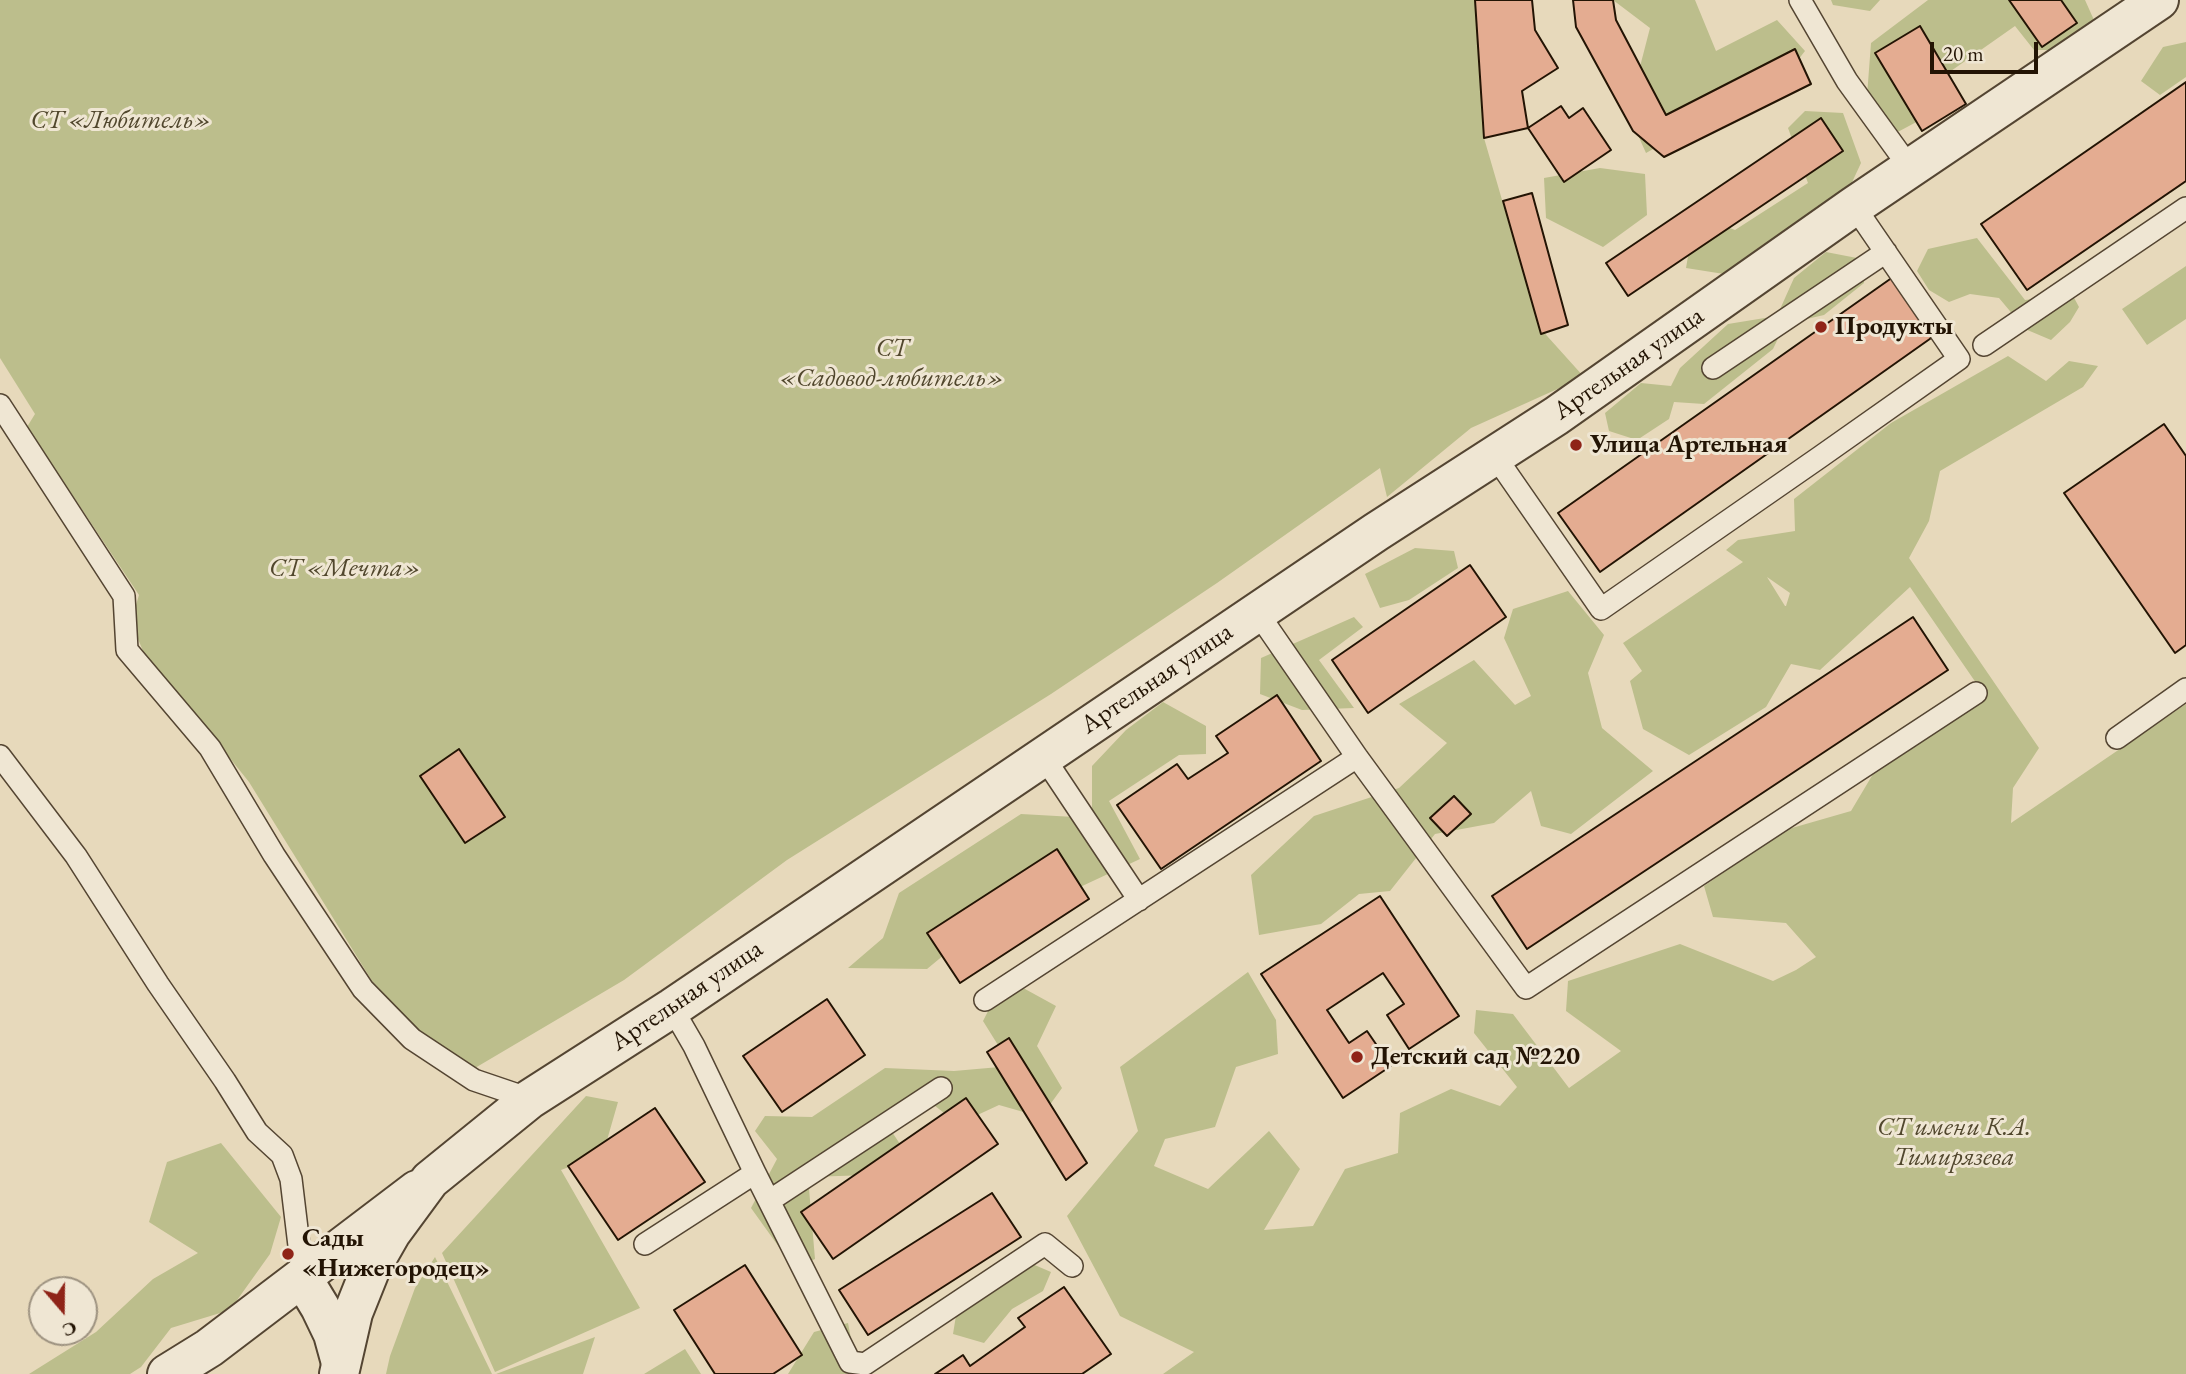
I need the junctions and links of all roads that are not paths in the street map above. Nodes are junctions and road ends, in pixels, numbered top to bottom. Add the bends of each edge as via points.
1 (1800, 0) edge
2 (2135, 7) edge
3 (1910, 168) junction
4 (1854, 206) junction
5 (2186, 208) edge
6 (1886, 252) junction
7 (1984, 345) dead end
8 (1713, 368) dead end
9 (0, 405) edge
10 (1495, 456) junction
11 (1257, 612) junction
12 (2186, 689) edge
13 (1976, 694) dead end
14 (2117, 738) dead end
15 (0, 756) edge
16 (1043, 756) junction
17 (1357, 757) junction
18 (1139, 900) junction
19 (985, 1000) dead end
20 (672, 1008) junction
21 (941, 1088) dead end
22 (530, 1099) junction
23 (755, 1173) junction
24 (430, 1180) junction
25 (769, 1201) junction
26 (645, 1244) dead end
27 (1072, 1266) dead end
28 (303, 1279) junction
29 (340, 1368) edge
30 (868, 1369) edge
31 (167, 1374) edge

1 - 3 lane via 1847,81
2 - 3 street, Артельная улица
3 - 4 street, Артельная улица
4 - 6 lane
4 - 10 street, Артельная улица
5 - 7 lane
6 - 8 lane
6 - 10 lane via 1959,359 1601,609
9 - 22 lane via 124,596 127,650 210,748 363,989 412,1039 474,1080
10 - 11 street, Артельная улица
11 - 16 street, Артельная улица
11 - 17 lane
12 - 14 lane
13 - 17 lane via 1526,988
15 - 28 lane via 76,856 257,1132 282,1155 291,1180
16 - 18 lane
16 - 20 street, Артельная улица
17 - 18 lane
18 - 19 lane
20 - 22 street, Артельная улица
20 - 23 lane
21 - 25 lane
22 - 24 street, Артельная улица
23 - 25 lane
23 - 26 lane
24 - 28 street, Артельная улица
24 - 29 street via 371,1268 353,1313
25 - 30 lane via 850,1362
27 - 30 lane via 1045,1244
28 - 29 street via 333,1334
28 - 31 street, Артельная улица

